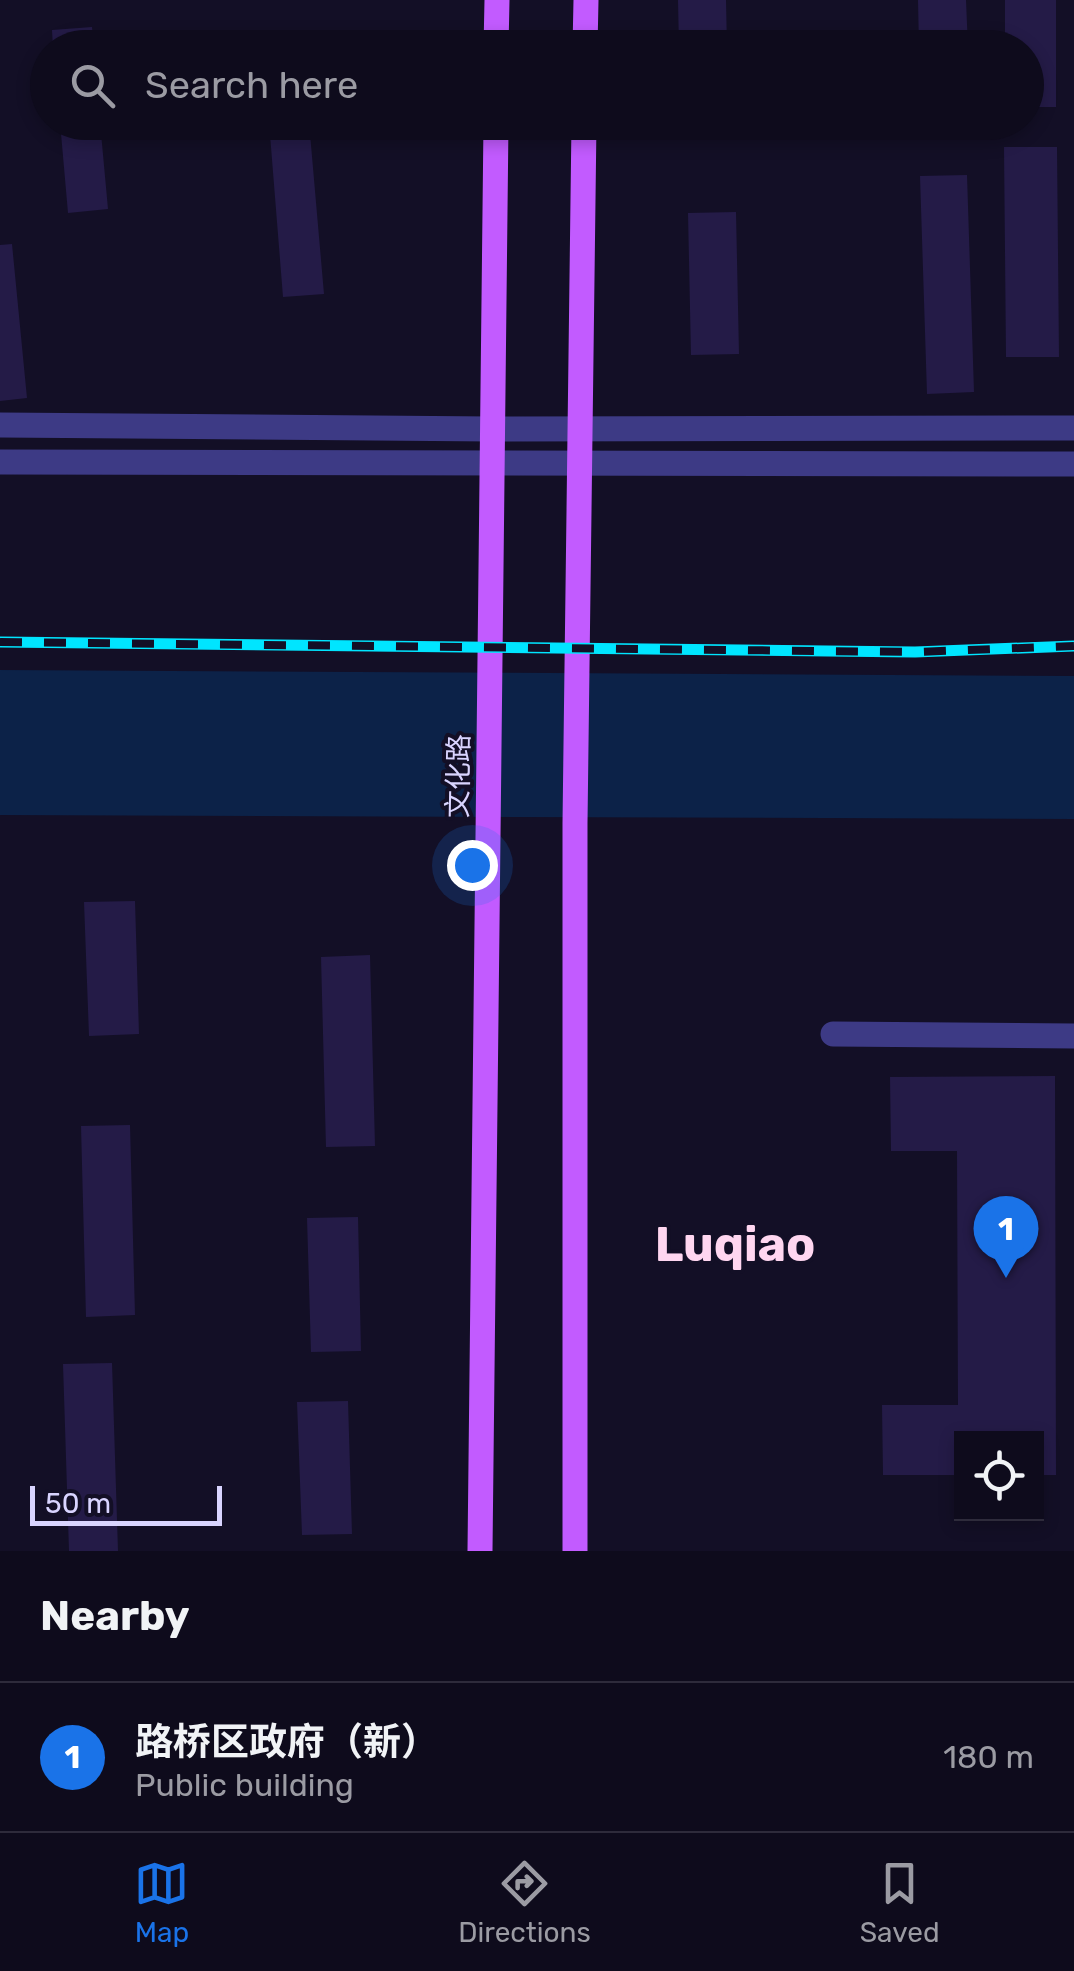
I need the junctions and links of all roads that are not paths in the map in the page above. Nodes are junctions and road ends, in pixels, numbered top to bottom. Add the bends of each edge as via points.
1 (497, 0) edge
2 (586, 0) edge
3 (496, 30) edge
4 (585, 30) edge
5 (496, 140) edge
6 (584, 140) edge
7 (0, 425) edge
8 (1074, 428) edge
9 (492, 429) junction
10 (580, 429) junction
11 (0, 462) edge
12 (492, 464) junction
13 (579, 464) junction
14 (1074, 464) edge
15 (834, 1034) dead end
16 (1074, 1036) edge
17 (480, 1551) edge
18 (575, 1551) edge

1 - 3 main road
2 - 4 main road
5 - 9 main road, 文化路
6 - 10 main road
7 - 9 street
8 - 10 street
9 - 10 street
9 - 12 main road, 文化路
10 - 13 main road
11 - 12 street
12 - 13 street
12 - 17 main road, 文化路
13 - 14 street
13 - 18 main road
15 - 16 street

